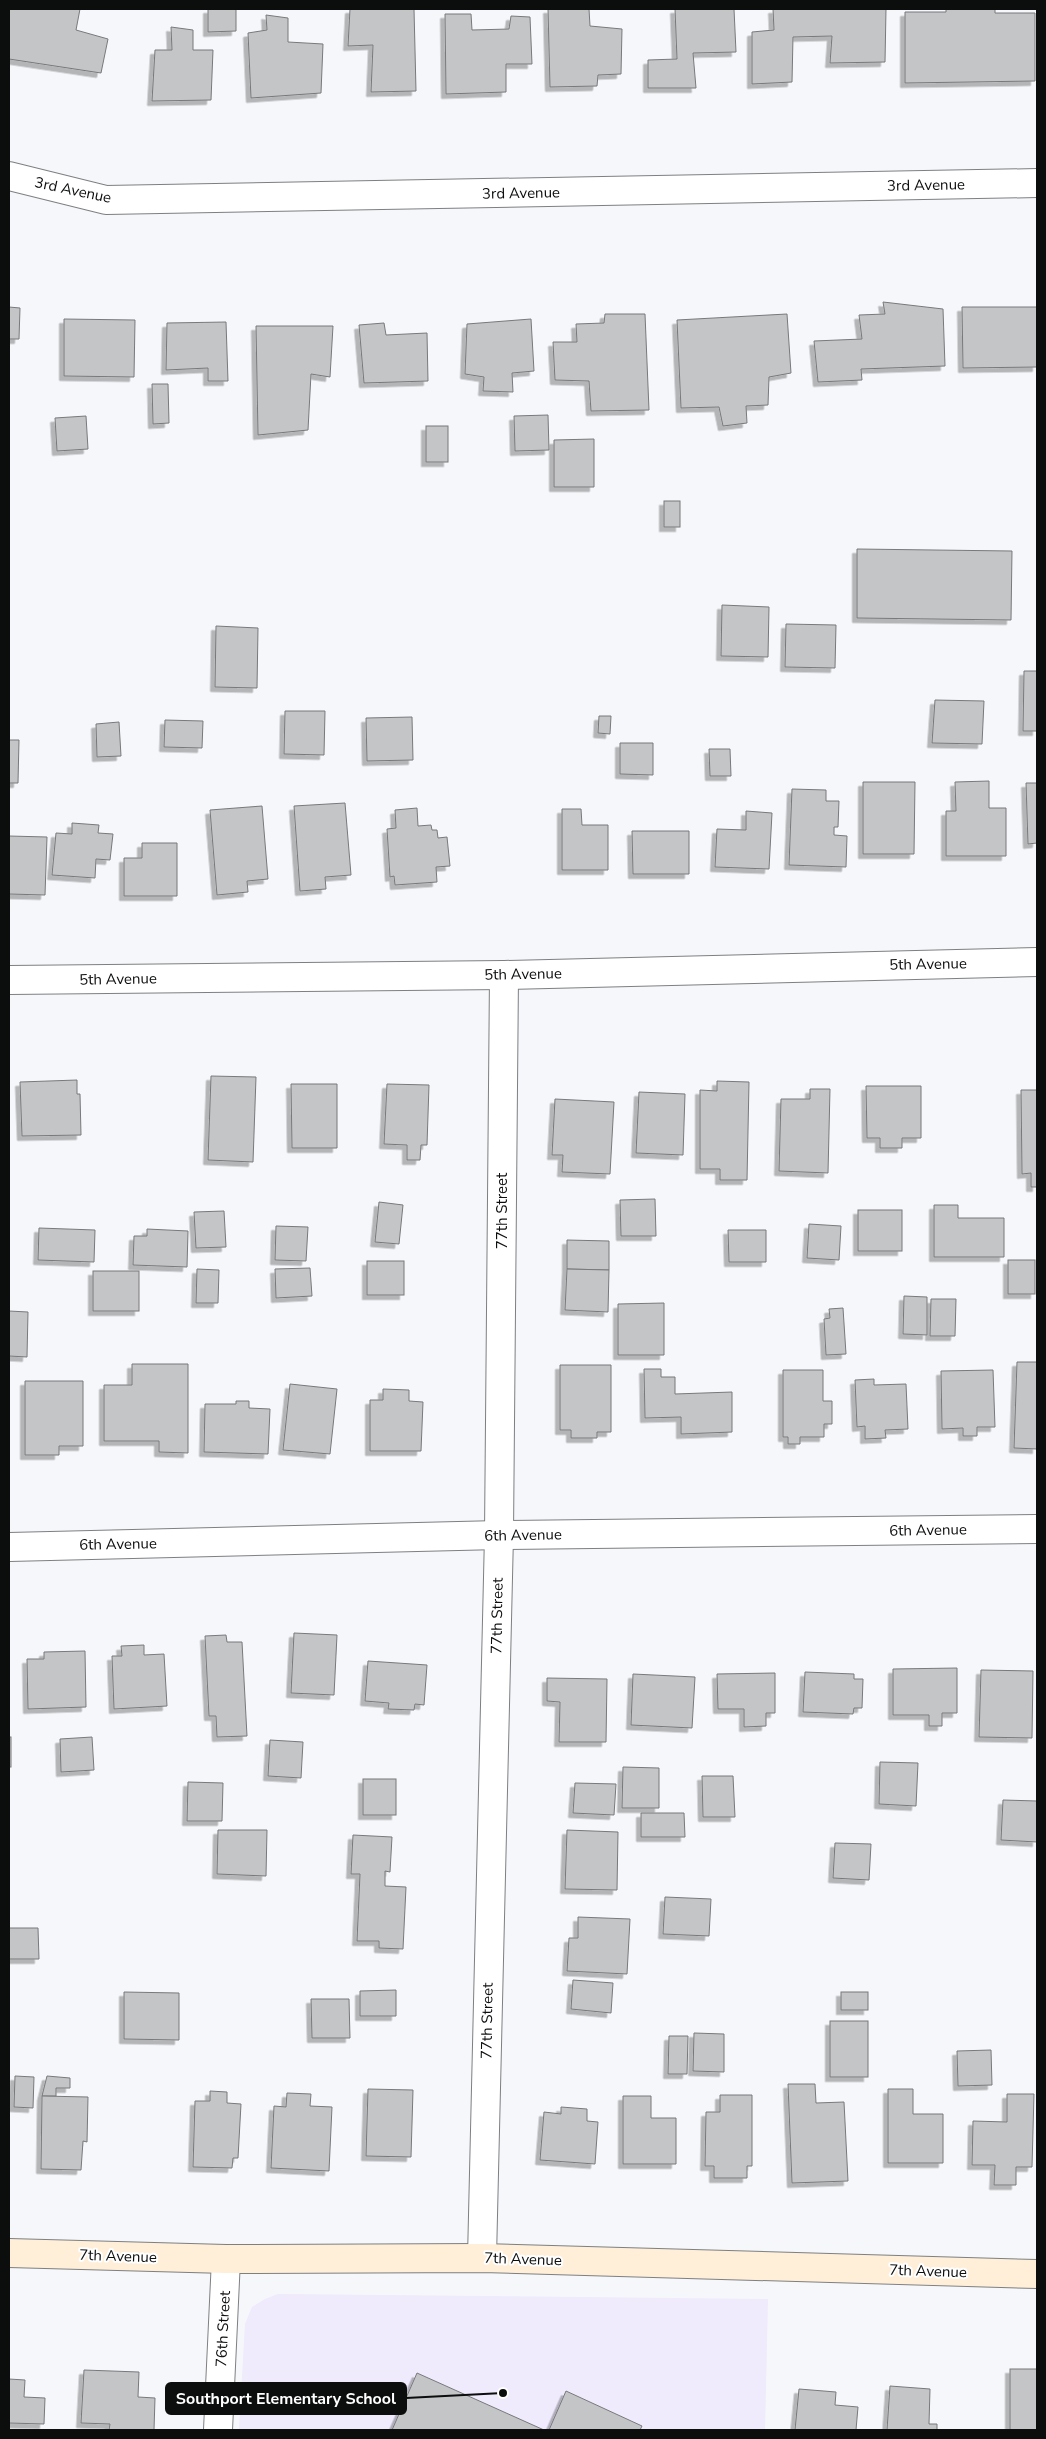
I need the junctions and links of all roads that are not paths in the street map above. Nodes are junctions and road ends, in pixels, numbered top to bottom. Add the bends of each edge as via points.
1 (9, 176) edge
2 (1037, 183) edge
3 (1037, 962) edge
4 (504, 975) junction
5 (9, 980) edge
6 (1037, 1529) edge
7 (499, 1535) junction
8 (9, 1547) edge
9 (9, 2253) edge
10 (482, 2258) junction
11 (226, 2259) junction
12 (1037, 2274) edge
13 (218, 2430) edge

1 - 2 street, 3rd Avenue via 106,200
3 - 4 street, 5th Avenue
4 - 5 street, 5th Avenue
4 - 7 street, 77th Street
6 - 7 street, 6th Avenue
7 - 8 street, 6th Avenue
7 - 10 street, 77th Street
9 - 11 street, 7th Avenue
10 - 11 street, 7th Avenue
10 - 12 street, 7th Avenue
11 - 13 street, 76th Street

